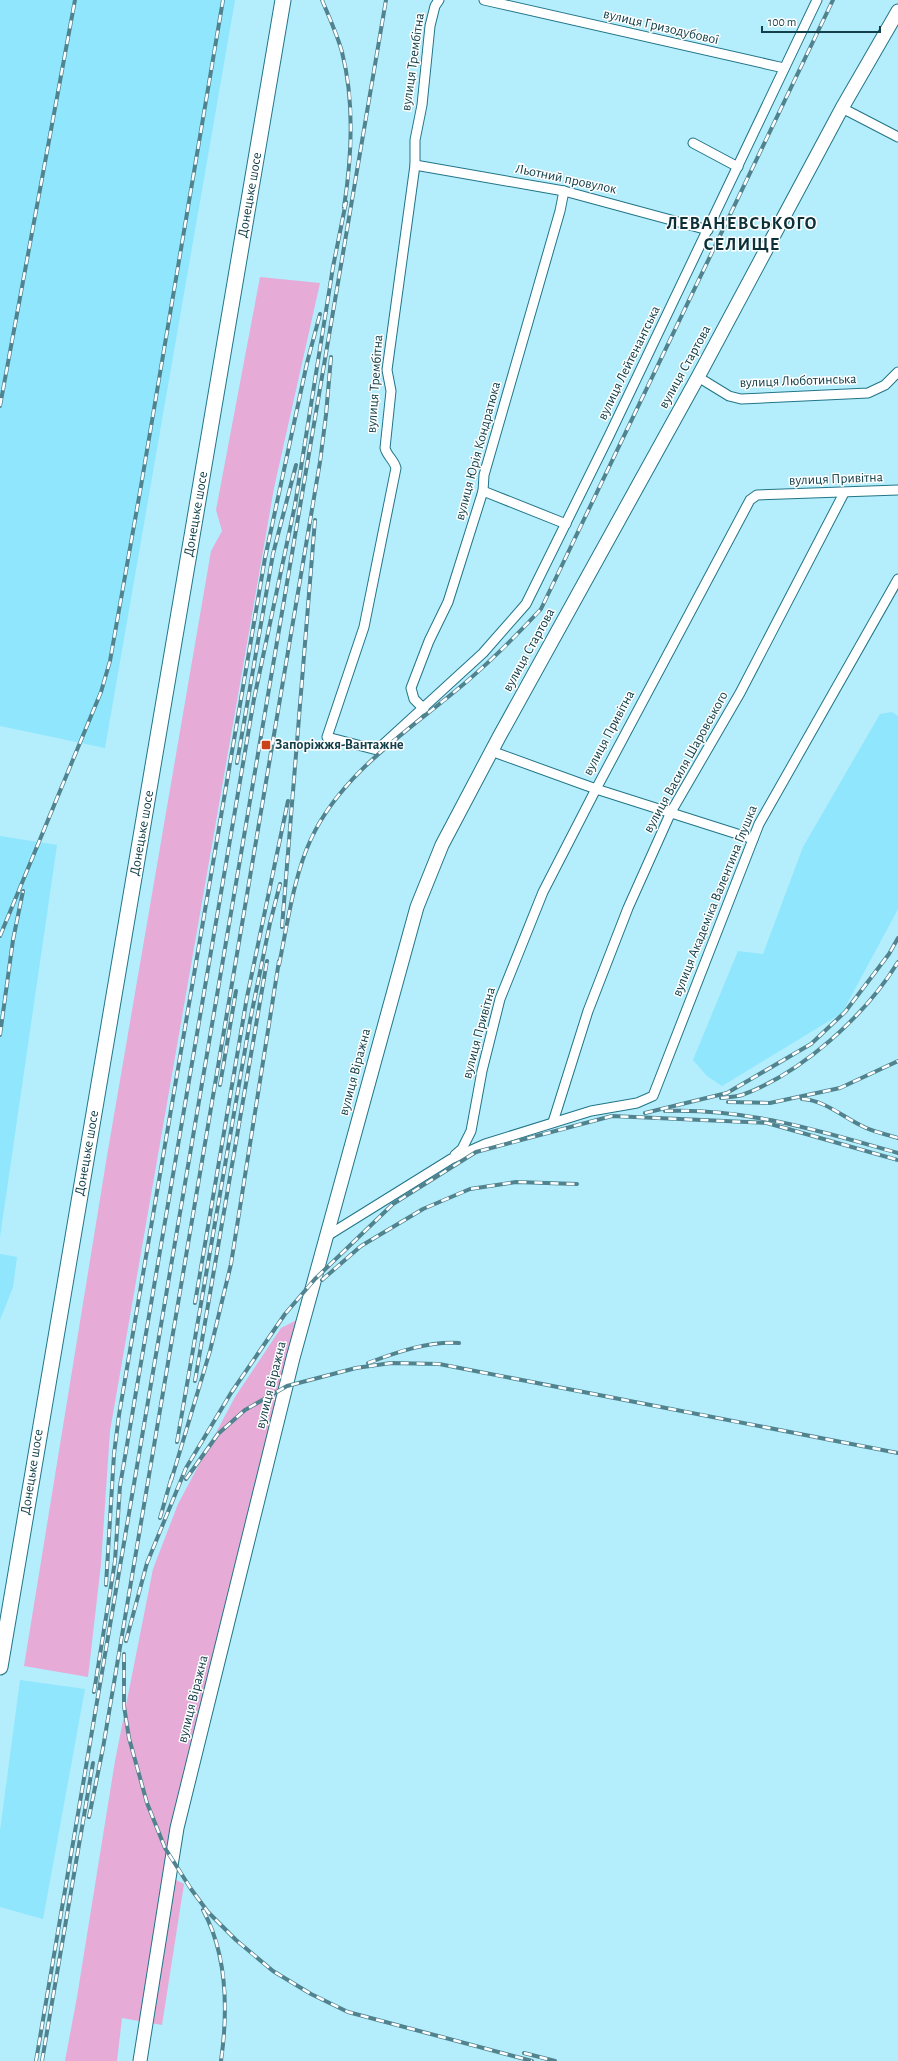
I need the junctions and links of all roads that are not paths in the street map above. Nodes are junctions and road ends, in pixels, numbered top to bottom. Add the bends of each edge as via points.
1 (284, 0) edge
2 (439, 0) edge
3 (484, 0) edge
4 (817, 0) edge
5 (898, 11) edge
6 (784, 68) junction
7 (842, 108) junction
8 (898, 137) edge
9 (693, 143) dead end
10 (415, 165) junction
11 (738, 167) junction
12 (564, 191) junction
13 (708, 230) junction
14 (898, 372) edge
15 (698, 377) junction
16 (898, 490) edge
17 (483, 491) junction
18 (844, 493) junction
19 (566, 524) junction
20 (898, 579) edge
21 (424, 709) junction
22 (327, 736) joint
23 (499, 737) joint
24 (491, 751) junction
25 (596, 789) junction
26 (671, 812) junction
27 (753, 839) junction
28 (553, 1122) junction
29 (472, 1131) junction
30 (486, 1144) junction
31 (451, 1159) junction
32 (326, 1236) junction
33 (0, 1667) edge
34 (140, 2061) edge

1 - 33 main road, Донецьке шосе
2 - 10 street, вулиця Трембітна via 430,26 422,105 415,140
3 - 6 street, вулиця Гризодубової
4 - 6 street, вулиця Лейтенантська
5 - 7 main road, вулиця Стартова
6 - 11 street, вулиця Лейтенантська
7 - 8 street
7 - 15 main road, вулиця Стартова
9 - 11 street
10 - 12 street, Льотний провулок
10 - 22 street, вулиця Трембітна via 387,370 391,391 385,448 396,468 364,627
11 - 13 street, вулиця Лейтенантська
12 - 13 street, Льотний провулок
12 - 17 street, вулиця Юрія Кондратюка via 484,475
13 - 19 street, вулиця Лейтенантська
14 - 15 street, вулиця Люботинська via 885,385 868,393 756,400 735,398
15 - 23 main road, вулиця Стартова
16 - 18 street, вулиця Привітна
17 - 19 street
17 - 21 street, вулиця Юрія Кондратюка via 448,602 429,641 411,688 414,699
18 - 25 street, вулиця Привітна via 757,496 750,500
18 - 26 street, вулиця Василя Шаровського via 740,693
19 - 21 street, вулиця Лейтенантська via 526,604 483,653
20 - 27 street, вулиця Академіка Валентина Глушка
21 - 22 street, вулиця Лейтенантська via 377,750
23 - 24 main road, вулиця Віражна
24 - 25 street
24 - 32 main road, вулиця Віражна via 442,845 417,907
25 - 26 street
25 - 29 street, вулиця Привітна via 543,892 500,999 482,1071
26 - 27 street
26 - 28 street, вулиця Василя Шаровського via 628,908 588,1011
27 - 28 street, вулиця Академіка Валентина Глушка via 654,1094 651,1098 637,1103 591,1111
28 - 30 street
29 - 30 street via 474,1136
29 - 31 street, вулиця Привітна via 462,1149
30 - 31 street
31 - 32 street
32 - 34 main road, вулиця Віражна via 177,1828

